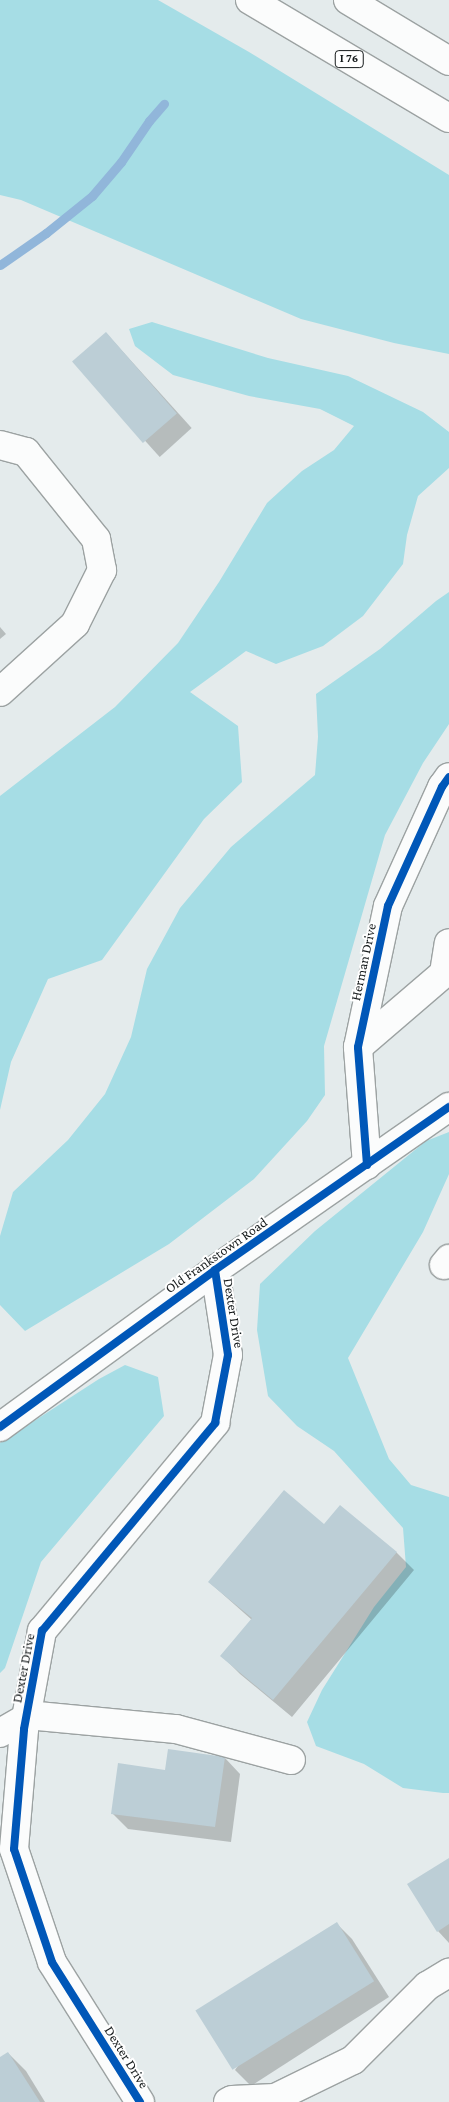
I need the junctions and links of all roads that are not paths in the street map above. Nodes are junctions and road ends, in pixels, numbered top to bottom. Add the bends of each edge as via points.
1 (250, 0) edge
2 (348, 0) edge
3 (449, 61) edge
4 (449, 118) edge
5 (0, 445) edge
6 (0, 692) edge
7 (449, 777) edge
8 (449, 942) edge
9 (447, 971) edge
10 (358, 1047) junction
11 (449, 1107) edge
12 (367, 1166) junction
13 (215, 1270) junction
14 (0, 1427) edge
15 (26, 1716) junction
16 (0, 1733) edge
17 (291, 1760) dead end
18 (449, 1973) edge
19 (276, 2100) edge
20 (140, 2102) edge
21 (228, 2102) edge

1 - 4 main road, I 76
2 - 3 main road
5 - 6 main road via 26,452 96,539 102,570 75,624
7 - 10 main road, Herman Drive via 388,906
8 - 9 main road
9 - 10 main road
10 - 12 main road, Herman Drive
11 - 12 main road, Old Frankstown Road
12 - 13 main road, Old Frankstown Road
13 - 14 main road, Old Frankstown Road
13 - 15 main road, Dexter Drive via 228,1355 215,1423 42,1631
15 - 16 main road
15 - 17 main road via 176,1729
15 - 20 main road, Dexter Drive via 14,1849 52,1962
18 - 19 main road via 428,1986 353,2060
19 - 21 main road

